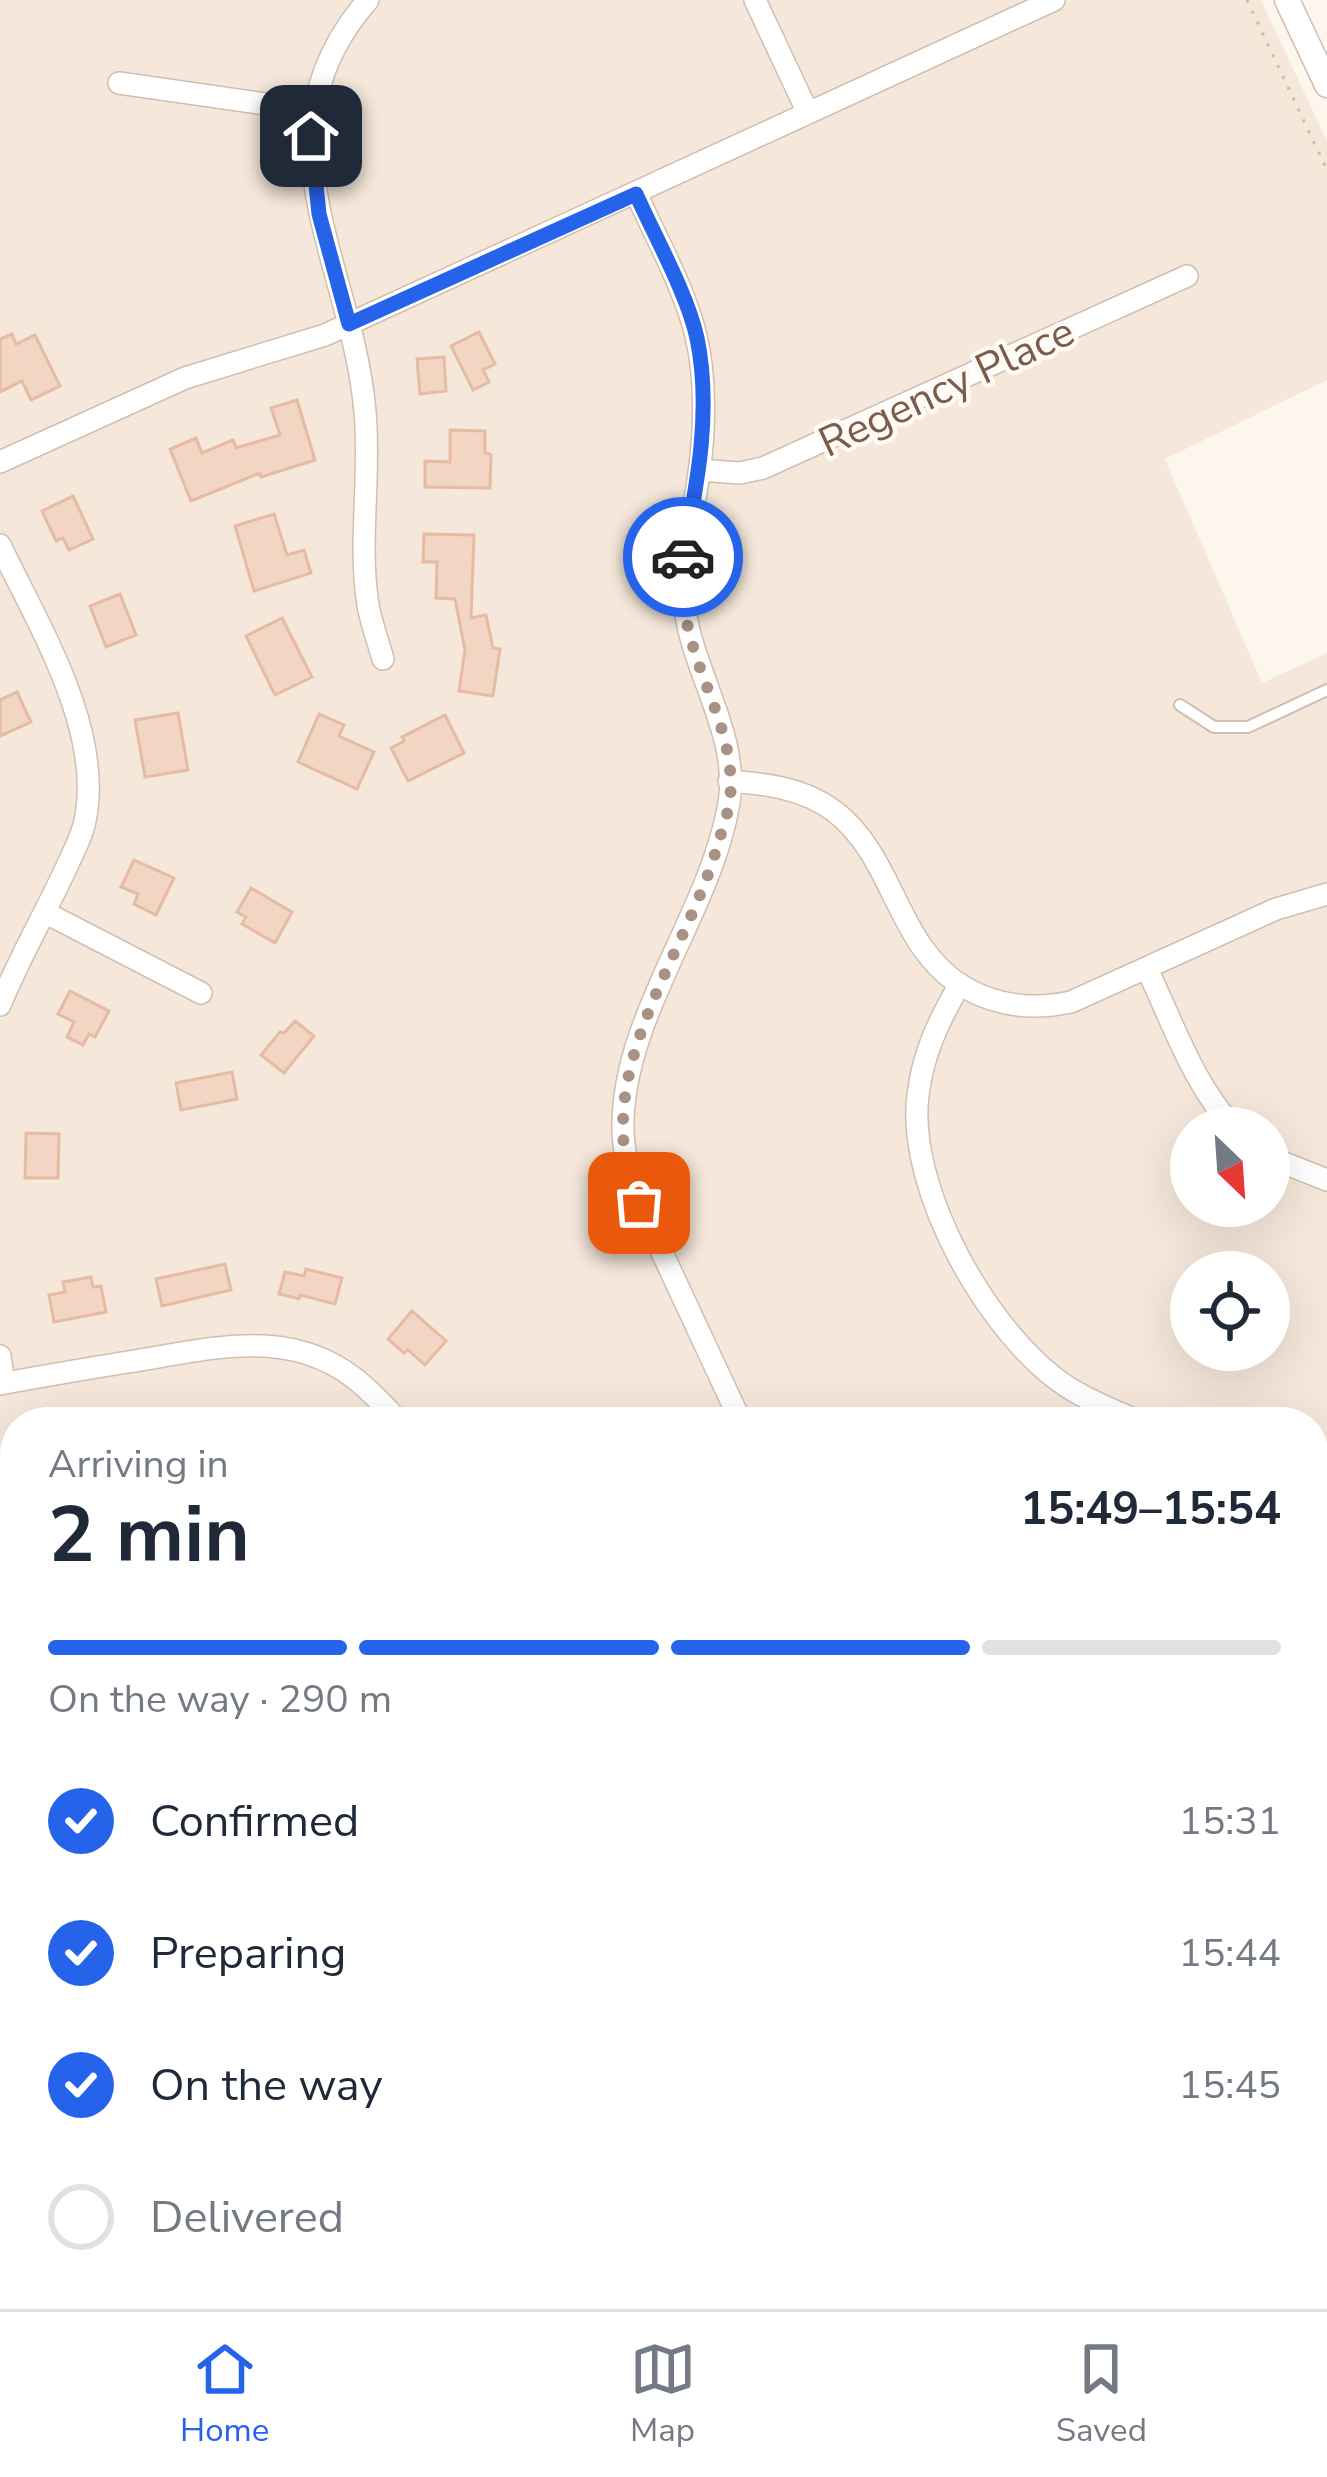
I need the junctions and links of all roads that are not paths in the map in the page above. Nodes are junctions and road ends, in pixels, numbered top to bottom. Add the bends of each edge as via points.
1 (368, 0) edge
2 (755, 0) edge
3 (1054, 0) edge
4 (1287, 0) edge
5 (119, 83) dead end
6 (1327, 85) edge
7 (315, 111) junction
8 (808, 113) junction
9 (636, 194) junction
10 (1186, 276) dead end
11 (349, 324) junction
12 (0, 462) edge
13 (700, 470) junction
14 (0, 544) edge
15 (383, 659) dead end
16 (1327, 690) edge
17 (1180, 705) dead end
18 (729, 781) junction
19 (1327, 894) edge
20 (46, 913) junction
21 (1148, 969) junction
22 (960, 984) junction
23 (201, 993) dead end
24 (0, 1005) edge
25 (1216, 1107) edge
26 (1290, 1165) edge
27 (1327, 1180) edge
28 (0, 1356) edge
29 (2, 1383) edge
30 (386, 1407) edge
31 (734, 1407) edge
32 (1109, 1407) edge

1 - 7 street via 336,45
2 - 8 street
3 - 8 street
4 - 6 street
5 - 7 street
7 - 11 street via 319,214
8 - 9 street
9 - 11 street
9 - 13 street via 696,333
10 - 13 street, Regency Place via 763,468
11 - 12 street via 184,378
11 - 15 street via 365,408 368,604
13 - 18 street via 682,558 685,613 722,727
14 - 20 street via 75,705 88,774 85,822
16 - 17 lane via 1249,727 1214,727
18 - 22 street via 808,796 848,824 919,945
18 - 31 street via 712,864 628,1075 623,1136 639,1203
19 - 21 street
20 - 23 street
20 - 24 street
21 - 22 street via 1046,1007 1002,1004
21 - 25 street
22 - 32 street via 925,1060 917,1130 923,1172 996,1317 1065,1386
26 - 27 street
28 - 29 street
29 - 30 street via 255,1343 336,1364

